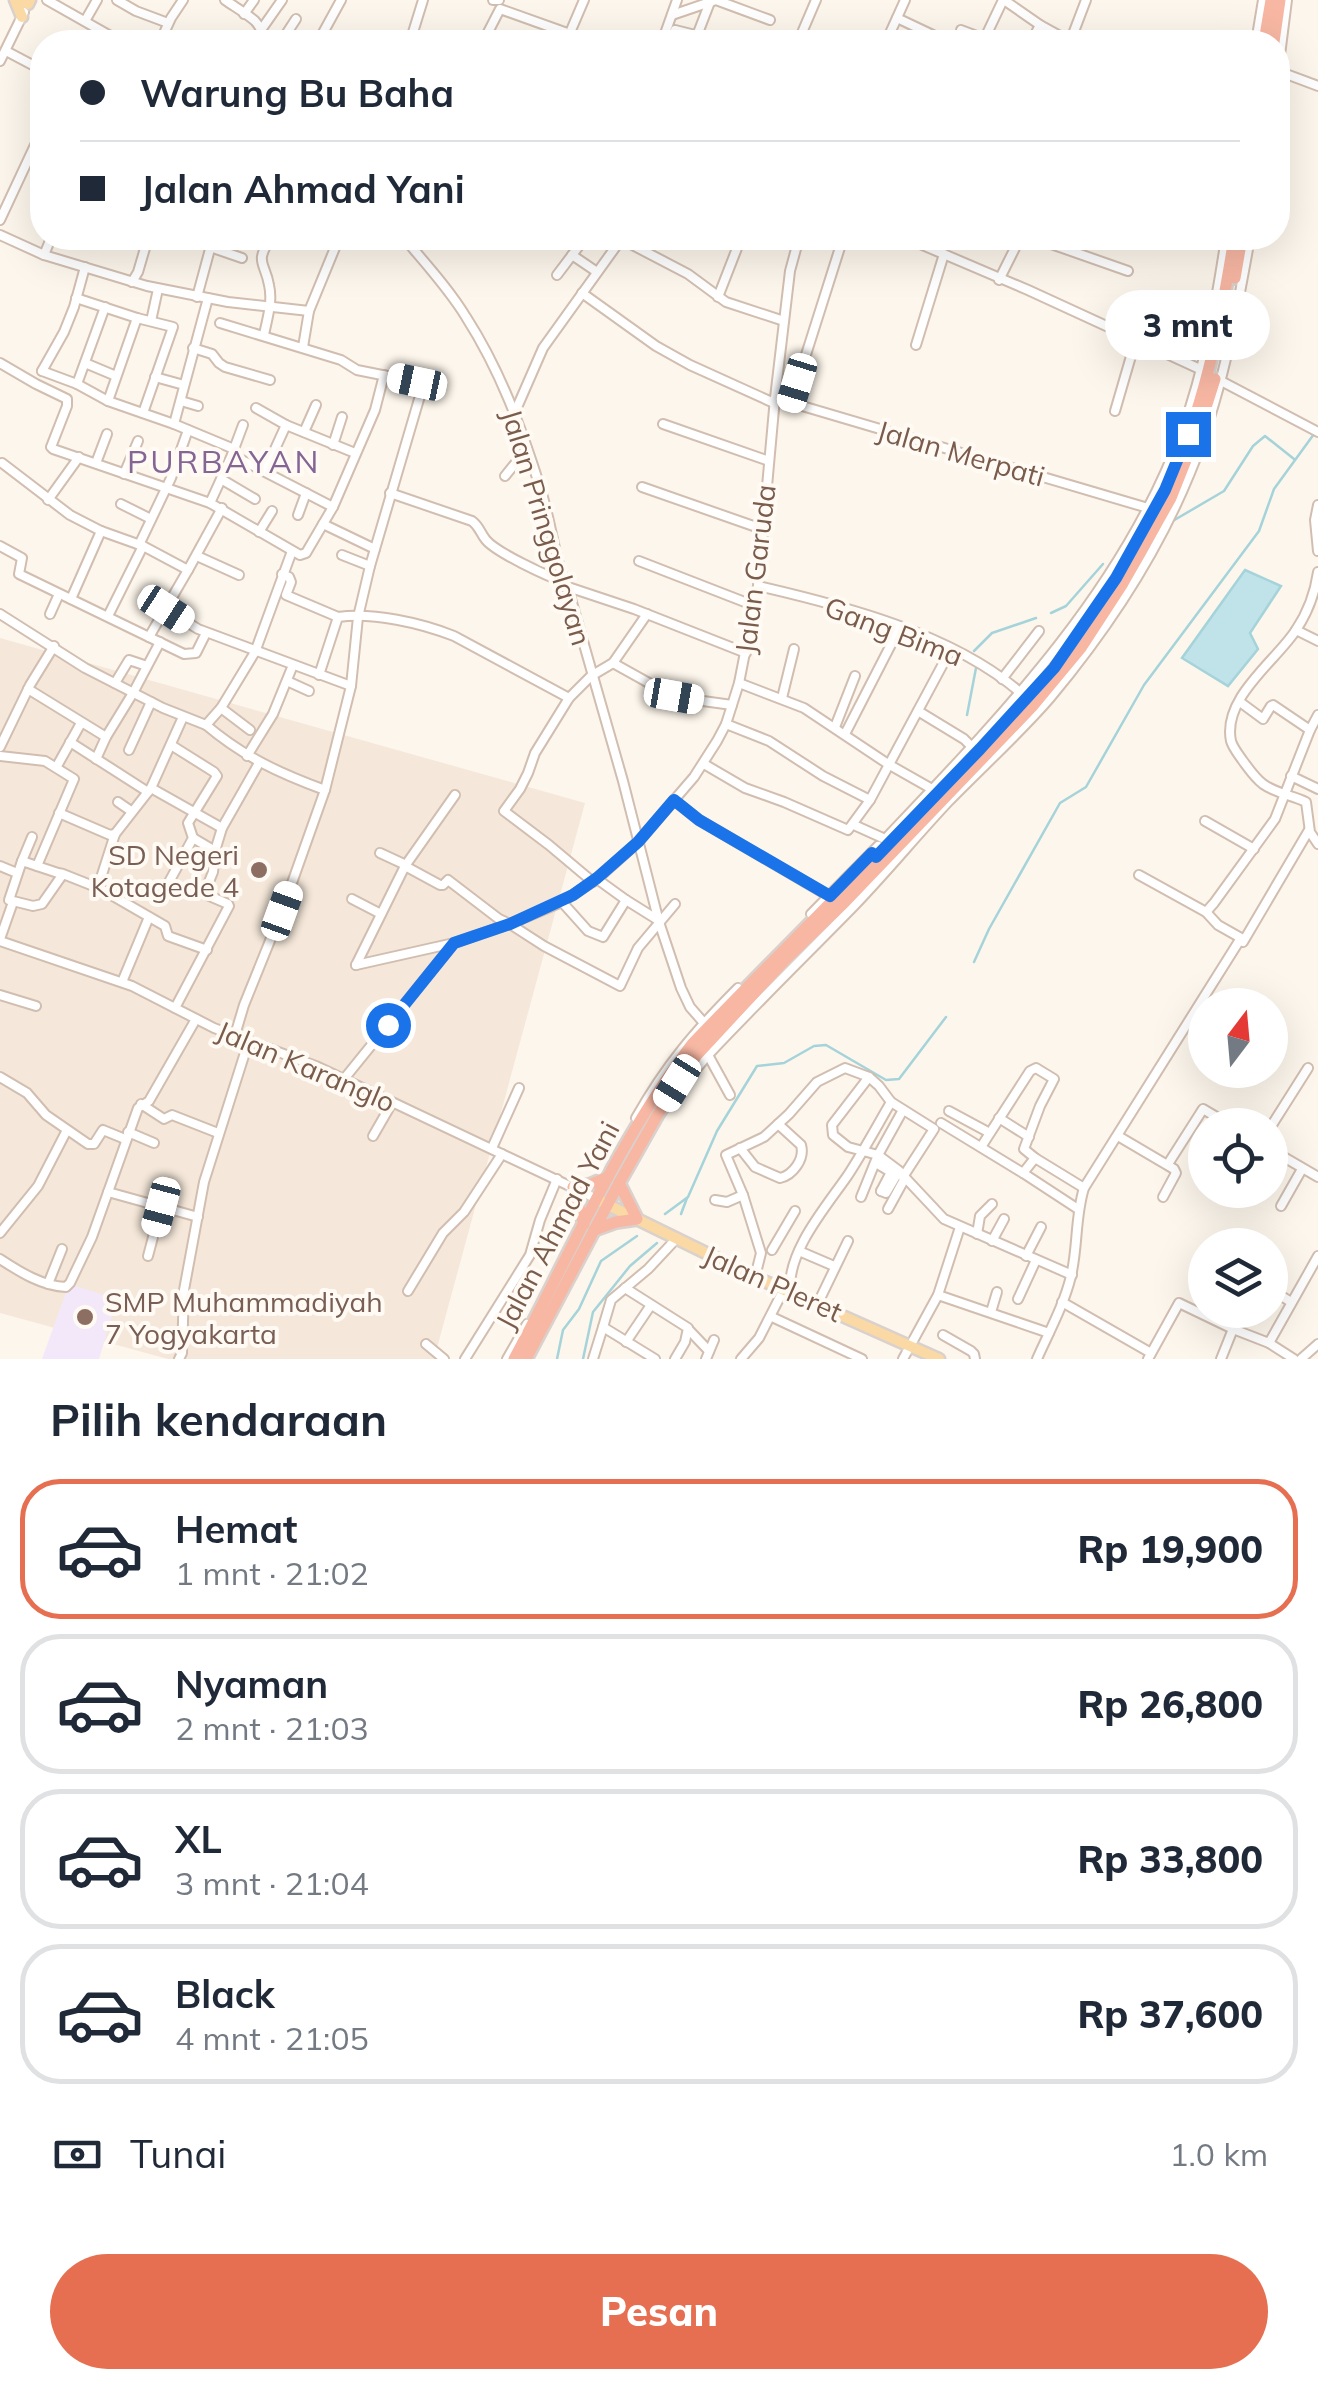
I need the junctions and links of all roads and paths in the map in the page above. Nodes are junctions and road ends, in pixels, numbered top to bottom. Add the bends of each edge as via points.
1 (47, 0) edge
2 (96, 0) edge
3 (117, 0) edge
4 (183, 0) edge
5 (225, 0) edge
6 (254, 0) edge
7 (282, 0) edge
8 (341, 0) edge
9 (423, 0) edge
10 (584, 0) edge
11 (678, 0) edge
12 (816, 0) edge
13 (906, 0) edge
14 (1004, 0) edge
15 (1086, 0) edge
16 (1267, 0) edge
17 (1284, 0) edge
18 (23, 1) edge
19 (710, 2) edge
20 (244, 14) junction
21 (672, 15) junction
22 (22, 17) joint
23 (897, 18) junction
24 (296, 19) dead end
25 (770, 20) dead end
26 (85, 21) junction
27 (168, 23) junction
28 (1040, 25) junction
29 (670, 29) joint
30 (100, 30) edge
31 (165, 30) edge
32 (260, 30) edge
33 (268, 30) edge
34 (289, 30) edge
35 (325, 30) edge
36 (415, 30) edge
37 (489, 30) edge
38 (549, 30) edge
39 (571, 30) edge
40 (674, 30) edge
41 (699, 30) edge
42 (803, 30) edge
43 (892, 30) edge
44 (923, 30) edge
45 (989, 30) edge
46 (1037, 30) edge
47 (1049, 30) edge
48 (1075, 30) edge
49 (1262, 30) edge
50 (1277, 30) edge
51 (1281, 30) edge
52 (6, 52) junction
53 (0, 61) edge
54 (30, 64) edge
55 (1290, 76) edge
56 (1318, 86) edge
57 (30, 156) edge
58 (0, 220) edge
59 (4, 240) edge
60 (30, 249) edge
61 (33, 250) edge
62 (46, 250) edge
63 (144, 250) edge
64 (210, 250) edge
65 (227, 250) edge
66 (266, 250) edge
67 (334, 250) edge
68 (414, 250) edge
69 (576, 250) edge
70 (613, 250) edge
71 (644, 250) edge
72 (735, 250) edge
73 (796, 250) edge
74 (838, 250) edge
75 (938, 250) edge
76 (1014, 250) edge
77 (1068, 250) edge
78 (1228, 250) edge
79 (1229, 250) edge
80 (1244, 250) edge
81 (44, 254) junction
82 (944, 254) junction
83 (572, 255) junction
84 (242, 258) dead end
85 (85, 267) junction
86 (1128, 271) dead end
87 (597, 272) junction
88 (557, 276) dead end
89 (1000, 280) junction
90 (132, 282) junction
91 (158, 289) junction
92 (582, 293) junction
93 (718, 296) junction
94 (197, 297) junction
95 (76, 298) junction
96 (208, 298) junction
97 (1234, 305) junction
98 (270, 306) junction
99 (105, 307) junction
100 (309, 312) junction
101 (137, 318) junction
102 (151, 321) junction
103 (784, 321) junction
104 (220, 323) dead end
105 (96, 330) junction
106 (264, 336) junction
107 (110, 337) dead end
108 (1136, 339) junction
109 (916, 345) dead end
110 (303, 347) junction
111 (193, 348) junction
112 (0, 363) edge
113 (84, 363) junction
114 (1202, 370) junction
115 (42, 371) junction
116 (116, 376) junction
117 (384, 376) junction
118 (156, 377) junction
119 (270, 380) dead end
120 (1221, 381) junction
121 (36, 384) junction
122 (77, 384) junction
123 (184, 385) junction
124 (108, 400) junction
125 (774, 400) junction
126 (180, 402) junction
127 (791, 402) junction
128 (316, 405) dead end
129 (198, 406) dead end
130 (256, 408) dead end
131 (514, 412) junction
132 (1115, 412) dead end
133 (143, 413) junction
134 (342, 418) dead end
135 (174, 424) junction
136 (286, 424) junction
137 (664, 424) dead end
138 (243, 425) dead end
139 (188, 430) junction
140 (304, 432) junction
141 (1318, 432) edge
142 (106, 434) dead end
143 (138, 441) dead end
144 (332, 445) junction
145 (527, 449) junction
146 (233, 452) junction
147 (354, 453) junction
148 (79, 458) junction
149 (769, 460) junction
150 (0, 462) edge
151 (96, 463) junction
152 (265, 471) junction
153 (124, 474) junction
154 (505, 476) dead end
155 (222, 479) junction
156 (642, 486) dead end
157 (166, 489) junction
158 (306, 492) junction
159 (390, 493) junction
160 (255, 499) dead end
161 (48, 500) junction
162 (210, 503) junction
163 (122, 504) dead end
164 (333, 506) junction
165 (1318, 506) edge
166 (222, 508) junction
167 (1148, 508) junction
168 (272, 511) dead end
169 (298, 516) dead end
170 (151, 518) junction
171 (323, 524) junction
172 (762, 529) junction
173 (101, 531) junction
174 (259, 532) junction
175 (0, 546) edge
176 (141, 546) junction
177 (375, 549) junction
178 (292, 551) junction
179 (1318, 551) edge
180 (342, 555) dead end
181 (197, 556) junction
182 (638, 561) dead end
183 (370, 566) junction
184 (188, 570) junction
185 (1318, 572) edge
186 (282, 574) junction
187 (239, 575) dead end
188 (564, 584) junction
189 (758, 586) junction
190 (59, 594) junction
191 (71, 599) junction
192 (755, 606) junction
193 (166, 609) junction
194 (0, 614) edge
195 (50, 614) dead end
196 (647, 614) junction
197 (108, 616) junction
198 (338, 617) junction
199 (358, 617) junction
200 (900, 627) junction
201 (1296, 630) junction
202 (1039, 631) dead end
203 (206, 632) junction
204 (148, 636) junction
205 (1318, 641) edge
206 (160, 642) junction
207 (54, 646) junction
208 (794, 649) dead end
209 (951, 649) junction
210 (256, 652) junction
211 (746, 653) junction
212 (613, 663) junction
213 (293, 665) junction
214 (148, 666) junction
215 (319, 675) junction
216 (591, 676) junction
217 (854, 676) dead end
218 (1002, 679) junction
219 (286, 681) junction
220 (114, 683) junction
221 (738, 683) junction
222 (351, 686) junction
223 (28, 689) junction
224 (309, 691) dead end
225 (133, 692) junction
226 (1021, 693) junction
227 (570, 698) junction
228 (782, 698) junction
229 (152, 702) junction
230 (1240, 702) junction
231 (732, 705) junction
232 (221, 708) junction
233 (918, 711) junction
234 (1318, 716) edge
235 (183, 717) junction
236 (81, 723) junction
237 (726, 724) junction
238 (206, 725) junction
239 (834, 727) junction
240 (250, 730) dead end
241 (1310, 730) junction
242 (844, 734) junction
243 (106, 736) junction
244 (70, 742) junction
245 (171, 745) junction
246 (0, 747) edge
247 (972, 747) junction
248 (234, 748) junction
249 (129, 750) dead end
250 (0, 756) edge
251 (248, 756) junction
252 (229, 758) dead end
253 (96, 759) junction
254 (259, 763) junction
255 (704, 764) junction
256 (888, 764) junction
257 (57, 766) junction
258 (1291, 776) junction
259 (149, 790) junction
260 (325, 790) junction
261 (932, 790) junction
262 (1318, 790) edge
263 (454, 795) dead end
264 (1284, 795) junction
265 (674, 800) junction
266 (870, 800) junction
267 (118, 802) dead end
268 (131, 811) junction
269 (59, 813) junction
270 (194, 813) junction
271 (1205, 821) dead end
272 (851, 827) junction
273 (222, 828) junction
274 (1309, 830) junction
275 (115, 834) junction
276 (32, 837) dead end
277 (193, 838) junction
278 (885, 839) junction
279 (638, 842) junction
280 (1318, 844) edge
281 (1254, 849) junction
282 (215, 852) junction
283 (380, 853) dead end
284 (874, 855) junction
285 (22, 861) junction
286 (0, 866) edge
287 (38, 866) junction
288 (406, 866) junction
289 (16, 872) junction
290 (63, 874) junction
291 (1138, 875) dead end
292 (595, 880) junction
293 (169, 882) dead end
294 (98, 887) junction
295 (830, 896) junction
296 (352, 900) dead end
297 (626, 900) junction
298 (13, 902) junction
299 (562, 902) junction
300 (674, 904) dead end
301 (1206, 912) junction
302 (381, 914) junction
303 (149, 917) junction
304 (659, 921) junction
305 (510, 924) junction
306 (0, 940) edge
307 (454, 943) junction
308 (208, 950) junction
309 (783, 955) junction
310 (1224, 964) junction
311 (122, 982) junction
312 (0, 995) edge
313 (36, 1006) dead end
314 (175, 1008) junction
315 (196, 1019) junction
316 (704, 1023) junction
317 (235, 1036) junction
318 (249, 1040) junction
319 (708, 1054) junction
320 (1308, 1068) dead end
321 (0, 1077) edge
322 (869, 1077) junction
323 (344, 1080) junction
324 (677, 1083) junction
325 (518, 1088) dead end
326 (730, 1095) dead end
327 (392, 1102) junction
328 (891, 1102) junction
329 (139, 1106) junction
330 (1283, 1108) edge
331 (903, 1110) junction
332 (949, 1111) dead end
333 (1000, 1118) junction
334 (942, 1123) dead end
335 (778, 1124) junction
336 (67, 1130) junction
337 (218, 1132) junction
338 (988, 1132) junction
339 (1188, 1133) edge
340 (127, 1135) junction
341 (373, 1136) dead end
342 (1029, 1136) junction
343 (1118, 1136) junction
344 (154, 1143) dead end
345 (981, 1146) junction
346 (492, 1148) junction
347 (740, 1148) junction
348 (863, 1151) junction
349 (502, 1154) junction
350 (618, 1158) junction
351 (1035, 1158) junction
352 (877, 1159) junction
353 (1288, 1160) edge
354 (1168, 1164) junction
355 (1302, 1169) junction
356 (1023, 1173) junction
357 (902, 1176) junction
358 (1318, 1178) edge
359 (557, 1179) junction
360 (614, 1180) junction
361 (573, 1187) junction
362 (1084, 1188) junction
363 (108, 1192) junction
364 (1288, 1194) edge
365 (743, 1195) junction
366 (861, 1197) dead end
367 (1163, 1197) dead end
368 (894, 1198) junction
369 (715, 1200) dead end
370 (602, 1202) junction
371 (905, 1204) dead end
372 (992, 1204) dead end
373 (161, 1207) junction
374 (1078, 1209) junction
375 (888, 1210) dead end
376 (795, 1211) dead end
377 (198, 1217) junction
378 (637, 1218) junction
379 (1004, 1219) dead end
380 (589, 1227) junction
381 (1041, 1227) dead end
382 (960, 1228) junction
383 (0, 1233) edge
384 (977, 1234) junction
385 (676, 1238) junction
386 (848, 1241) dead end
387 (992, 1242) junction
388 (62, 1249) dead end
389 (772, 1250) junction
390 (762, 1254) junction
391 (798, 1255) junction
392 (148, 1256) dead end
393 (1026, 1256) junction
394 (1318, 1256) edge
395 (0, 1259) edge
396 (1036, 1260) junction
397 (834, 1266) junction
398 (1072, 1275) junction
399 (756, 1277) junction
400 (48, 1284) junction
401 (625, 1288) junction
402 (787, 1290) junction
403 (408, 1292) dead end
404 (997, 1292) dead end
405 (938, 1295) junction
406 (1018, 1300) dead end
407 (1288, 1300) edge
408 (1062, 1302) junction
409 (1291, 1302) junction
410 (818, 1304) junction
411 (651, 1306) junction
412 (990, 1312) junction
413 (772, 1317) junction
414 (603, 1327) junction
415 (688, 1328) junction
416 (1233, 1329) junction
417 (1049, 1333) junction
418 (944, 1335) dead end
419 (714, 1340) dead end
420 (626, 1342) junction
421 (1269, 1343) junction
422 (426, 1344) dead end
423 (1318, 1344) edge
424 (910, 1346) junction
425 (708, 1355) edge
426 (1150, 1356) edge
427 (179, 1359) edge
428 (444, 1359) edge
429 (466, 1359) edge
430 (511, 1359) edge
431 (526, 1359) edge
432 (593, 1359) edge
433 (654, 1359) edge
434 (675, 1359) edge
435 (741, 1359) edge
436 (862, 1359) edge
437 (903, 1359) edge
438 (939, 1359) edge
439 (974, 1359) edge
440 (1037, 1359) edge
441 (1221, 1359) edge
442 (1298, 1359) edge

1 - 26 street
2 - 26 street
3 - 27 street
4 - 27 street
5 - 20 street
6 - 20 street
7 - 33 street
8 - 35 street
9 - 36 street
10 - 39 street
11 - 21 street
12 - 42 street
13 - 23 street
14 - 28 street
14 - 45 street
15 - 48 street
16 - 49 highway
17 - 50 highway
17 - 51 street
18 - 22 main road
19 - 21 street
19 - 25 street
19 - 41 street
20 - 32 street
21 - 29 street
22 - 52 street
23 - 43 street
23 - 44 street
24 - 34 street
26 - 30 street
27 - 31 street
28 - 46 street
28 - 47 street
29 - 40 street
37 - 38 street via 500,9
52 - 53 street
52 - 54 street
55 - 56 street
57 - 58 street
59 - 60 street
61 - 81 street
62 - 81 street
63 - 90 street
64 - 94 street
65 - 84 street
66 - 98 street
67 - 100 street
68 - 131 street, Jalan Pringgolayan via 465,314
69 - 83 street
70 - 87 street
71 - 93 street
72 - 93 street
73 - 103 street, Jalan Garuda
74 - 127 street
75 - 82 street
76 - 89 street
77 - 86 street
78 - 114 street
79 - 284 highway, Jalan Ahmad Yani via 1222,314 1188,434 1116,578 1054,668
80 - 97 highway, Jalan Ahmad Yani
81 - 85 street
82 - 89 street
82 - 109 street
83 - 87 street
83 - 88 street
85 - 90 street
85 - 95 street
87 - 92 street
89 - 108 street
90 - 91 street
91 - 94 street
91 - 102 street
92 - 125 street, Jalan Merpati via 690,365
92 - 131 street via 543,348
93 - 103 street
94 - 96 street
95 - 99 street
95 - 115 street
96 - 98 street
96 - 111 street
97 - 120 street
97 - 309 highway, Jalan Ahmad Yani via 1178,481 1081,648 845,902
98 - 100 street
98 - 106 street
99 - 101 street
99 - 105 street
100 - 110 street
101 - 102 street
101 - 116 street
102 - 118 street via 173,327
103 - 125 street, Jalan Garuda
104 - 106 street
105 - 107 street
105 - 113 street
106 - 110 street
108 - 114 street
108 - 132 street
110 - 117 street
111 - 119 street
111 - 123 street
112 - 121 street
113 - 116 street
113 - 122 street
114 - 167 street
115 - 121 street
115 - 122 street
116 - 124 street
117 - 147 street
117 - 159 street via 422,386
118 - 123 street
118 - 133 street
120 - 141 street
120 - 319 street via 1170,517 1110,621 1025,725
121 - 148 street via 68,399 51,447
122 - 124 street
123 - 126 street
124 - 133 street
125 - 127 street, Jalan Merpati
125 - 149 street, Jalan Garuda
126 - 129 street
126 - 135 street
127 - 167 street, Jalan Merpati
128 - 140 street
130 - 136 street
131 - 145 street, Jalan Pringgolayan
133 - 135 street
134 - 144 street
135 - 139 street
136 - 140 street
136 - 152 street
137 - 149 street
138 - 146 street
139 - 146 street
139 - 157 street
140 - 144 street
142 - 151 street
143 - 153 street
144 - 147 street
145 - 154 street
145 - 188 street, Jalan Pringgolayan
146 - 152 street
146 - 155 street
147 - 164 street
148 - 151 street
148 - 161 street
149 - 172 street, Jalan Garuda
150 - 161 street
151 - 153 street
152 - 158 street
153 - 157 street
155 - 160 street
155 - 162 street
156 - 172 street
157 - 162 street
157 - 170 street
158 - 164 street
158 - 169 street
159 - 177 street
159 - 188 street via 472,521 491,544
161 - 173 street
162 - 166 street
163 - 170 street
164 - 171 street
165 - 179 street
166 - 174 street
166 - 181 street
167 - 226 street via 1083,613
168 - 174 street
170 - 176 street
171 - 177 street
171 - 178 street via 306,553
172 - 189 street, Jalan Garuda
173 - 176 street
173 - 191 street
174 - 178 street
175 - 190 street via 22,558 19,574
176 - 184 street
176 - 197 street
177 - 183 street
178 - 186 street
180 - 183 street
181 - 184 street
181 - 187 street
182 - 192 street
183 - 199 street
184 - 193 street
185 - 201 street
186 - 198 street via 291,582 286,595
186 - 210 street
188 - 196 street
188 - 216 street, Jalan Pringgolayan
189 - 192 street, Jalan Garuda
189 - 200 street, Gang Bima
190 - 191 street
190 - 195 street
191 - 197 street
192 - 211 street, Jalan Garuda
193 - 203 street
193 - 204 street
194 - 207 street
196 - 211 street
196 - 212 street
197 - 204 street
198 - 199 street
198 - 215 street
199 - 222 street
199 - 227 street via 440,630
200 - 209 street, Gang Bima
200 - 242 street
201 - 205 street
201 - 230 street
202 - 218 street
203 - 206 street via 192,654
203 - 210 street
204 - 206 street
206 - 214 street
207 - 220 street
207 - 223 street
208 - 228 street
209 - 218 street, Gang Bima
209 - 233 street
210 - 213 street
210 - 232 street
211 - 221 street, Jalan Garuda
212 - 216 street
212 - 231 street via 674,696
213 - 215 street
213 - 219 street
214 - 220 street via 129,660
214 - 225 street
215 - 222 street
216 - 227 street
216 - 279 street, Jalan Pringgolayan
217 - 239 street
218 - 226 street, Gang Bima
219 - 224 street
219 - 251 street
220 - 225 street
221 - 228 street
221 - 231 street, Jalan Garuda
222 - 260 street
223 - 236 street
223 - 246 street
225 - 229 street
225 - 243 street
226 - 247 street
227 - 292 street via 504,811
228 - 239 street
229 - 235 street
229 - 249 street
230 - 241 street via 1263,719 1274,705
230 - 264 street via 1232,715 1231,743 1255,777
231 - 237 street, Jalan Garuda
232 - 238 street
232 - 240 street
233 - 247 street
233 - 256 street
234 - 241 street
235 - 238 street
235 - 245 street
236 - 243 street
236 - 244 street
237 - 255 street, Jalan Garuda
237 - 266 street
238 - 248 street
239 - 242 street
241 - 258 street
242 - 256 street
243 - 253 street
244 - 253 street
244 - 257 street
245 - 259 street
245 - 270 street via 216,775
247 - 261 street
248 - 251 street
248 - 252 street
250 - 257 street
251 - 254 street
253 - 259 street
254 - 260 street
254 - 273 street
255 - 265 street, Jalan Garuda
255 - 272 street via 745,788
256 - 261 street
256 - 266 street
257 - 269 street via 74,778
258 - 262 street
258 - 264 street
259 - 268 street
259 - 270 street
260 - 317 street
261 - 278 street
263 - 288 street
264 - 274 street via 1306,802
264 - 281 street
265 - 279 street, Jalan Garuda
265 - 295 street
266 - 272 street
267 - 268 street
268 - 275 street
269 - 275 street
269 - 287 street
270 - 273 street
270 - 277 street via 187,824
271 - 281 street
272 - 278 street
273 - 282 street
274 - 280 street
274 - 310 street
275 - 294 street
276 - 285 street
277 - 282 street
277 - 293 street
278 - 284 street
279 - 292 street, Jalan Garuda
279 - 304 street, Jalan Pringgolayan
281 - 301 street
282 - 308 street via 206,893 229,906
283 - 288 street
284 - 295 street
284 - 309 highway, Jalan Ahmad Yani
285 - 287 street
285 - 289 street
286 - 289 street
287 - 290 street
288 - 302 street
288 - 305 street via 440,885 448,880
289 - 298 street
290 - 294 street
290 - 298 street via 42,904
291 - 301 street
292 - 297 street
292 - 299 street, Jalan Garuda
294 - 303 street
295 - 316 street
296 - 302 street
297 - 299 street via 603,937
297 - 304 street
298 - 306 street
299 - 305 street, Jalan Garuda
300 - 304 street
301 - 310 street via 1242,938
302 - 307 street, Jalan Garuda via 356,966
303 - 308 street via 168,936
303 - 311 street
304 - 305 street via 620,986
304 - 316 street, Jalan Pringgolayan via 681,988
305 - 307 street, Jalan Garuda
306 - 311 street, Jalan Karanglo
307 - 323 street
308 - 314 street
309 - 324 highway, Jalan Ahmad Yani
309 - 350 highway, Jalan Ahmad Yani via 684,1054
310 - 343 street
311 - 314 street, Jalan Karanglo
312 - 313 street
314 - 315 street, Jalan Karanglo
315 - 317 street, Jalan Karanglo
315 - 329 street
316 - 350 street via 647,1098
317 - 318 street, Jalan Karanglo
318 - 323 street, Jalan Karanglo
318 - 337 street
319 - 324 street
319 - 326 street
320 - 330 street
321 - 336 street
322 - 328 street
322 - 335 street via 845,1068 825,1076
322 - 348 street via 832,1128 838,1141
323 - 327 street, Jalan Karanglo
324 - 360 highway, Jalan Ahmad Yani
325 - 346 street
327 - 341 street
327 - 346 street, Jalan Karanglo
328 - 331 street
328 - 348 street
329 - 337 street
329 - 340 street
331 - 352 street
331 - 357 street via 934,1129
332 - 338 street
333 - 338 street
333 - 342 street
333 - 342 street via 1034,1067 1052,1076
334 - 345 street
335 - 347 street
335 - 347 street via 803,1150 786,1176 756,1167
336 - 340 street via 90,1145 103,1130
336 - 383 street via 38,1186
337 - 377 street
338 - 345 street
339 - 354 street
340 - 344 street
340 - 363 street
342 - 351 street via 1024,1148
343 - 354 street
343 - 362 street
345 - 356 street
346 - 349 street, Jalan Karanglo
347 - 365 street via 722,1152
348 - 352 street
348 - 391 street
349 - 359 street, Jalan Karanglo
349 - 403 street
350 - 360 highway, Jalan Ahmad Yani
351 - 356 street
351 - 362 street
352 - 357 street
352 - 357 street via 891,1172 881,1191
352 - 366 street
353 - 355 street
354 - 367 street via 1176,1173
355 - 358 street
355 - 364 street
356 - 374 street
357 - 368 street
357 - 382 street
359 - 361 street, Jalan Karanglo
359 - 429 street via 530,1256
360 - 361 highway
360 - 370 highway, Jalan Ahmad Yani
360 - 378 highway
361 - 370 street, Jalan Karanglo
361 - 380 highway
362 - 374 street
363 - 373 street
363 - 400 street via 70,1283
365 - 369 street
365 - 390 street
368 - 371 street
368 - 375 street
370 - 378 main road, Jalan Pleret
370 - 380 highway, Jalan Ahmad Yani
372 - 384 street via 980,1216
373 - 377 street
373 - 392 street
374 - 398 street
376 - 389 street
377 - 427 street
378 - 380 highway
378 - 385 main road, Jalan Pleret
379 - 387 street
380 - 430 highway, Jalan Ahmad Yani
380 - 431 highway, Jalan Ahmad Yani
381 - 393 street
382 - 384 street
382 - 405 street
384 - 387 street
385 - 399 main road, Jalan Pleret
385 - 401 street
386 - 397 street
387 - 393 street
388 - 400 street
389 - 390 street
389 - 391 street
390 - 399 street
391 - 397 street
391 - 402 street
393 - 396 street
394 - 409 street
395 - 400 street
396 - 398 street
396 - 406 street
397 - 410 street
398 - 408 street
399 - 402 main road, Jalan Pleret
401 - 411 street
401 - 414 street via 611,1300
402 - 410 main road, Jalan Pleret
402 - 413 street
404 - 412 street
405 - 412 street
405 - 424 street
407 - 409 street
408 - 417 street
408 - 426 street
409 - 421 street
410 - 424 main road, Jalan Pleret
411 - 415 street
411 - 420 street
412 - 417 street
413 - 435 street
413 - 436 street
414 - 420 street
414 - 432 street
415 - 425 street
415 - 434 street
416 - 421 street
416 - 426 street via 1178,1304
416 - 441 street
417 - 440 street
418 - 439 street
419 - 425 street
420 - 433 street
421 - 442 street
422 - 428 street
423 - 442 street
424 - 437 street
424 - 438 main road, Jalan Pleret

